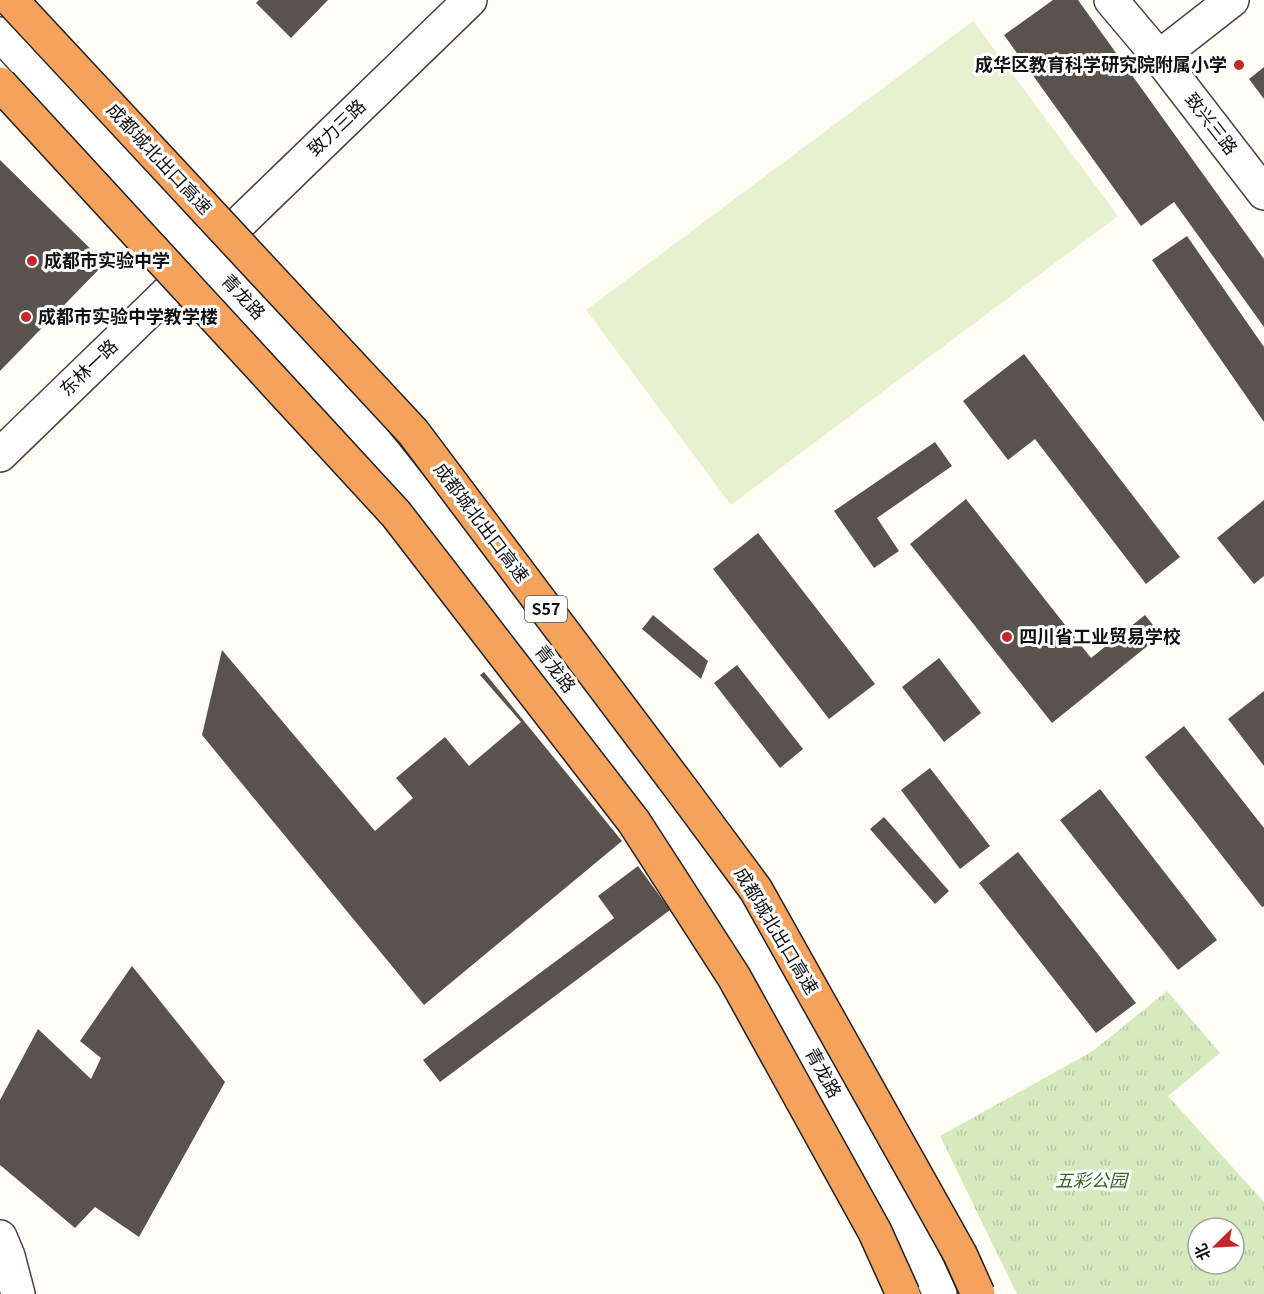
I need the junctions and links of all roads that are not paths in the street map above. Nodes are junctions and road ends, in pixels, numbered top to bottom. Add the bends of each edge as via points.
1 (11, 0) edge
2 (470, 0) edge
3 (1111, 0) edge
4 (1232, 0) edge
5 (0, 34) edge
6 (1159, 57) junction
7 (0, 84) edge
8 (1264, 193) edge
9 (205, 256) junction
10 (0, 455) edge
11 (0, 1237) edge
12 (18, 1294) edge
13 (903, 1294) edge
14 (940, 1294) edge
15 (978, 1294) edge

1 - 15 highway, 成都城北出口高速 / S57, bridge via 413,432 685,794 756,890 960,1254
2 - 9 street, 致力三路
3 - 6 street, 致兴三路
4 - 6 street
5 - 9 street, 青龙路
6 - 8 street, 致兴三路
7 - 13 highway, bridge via 396,514 634,822 734,977 875,1232
9 - 10 street, 东林一路
9 - 14 street, 青龙路 via 369,434 558,671 742,928 916,1242
11 - 12 street

